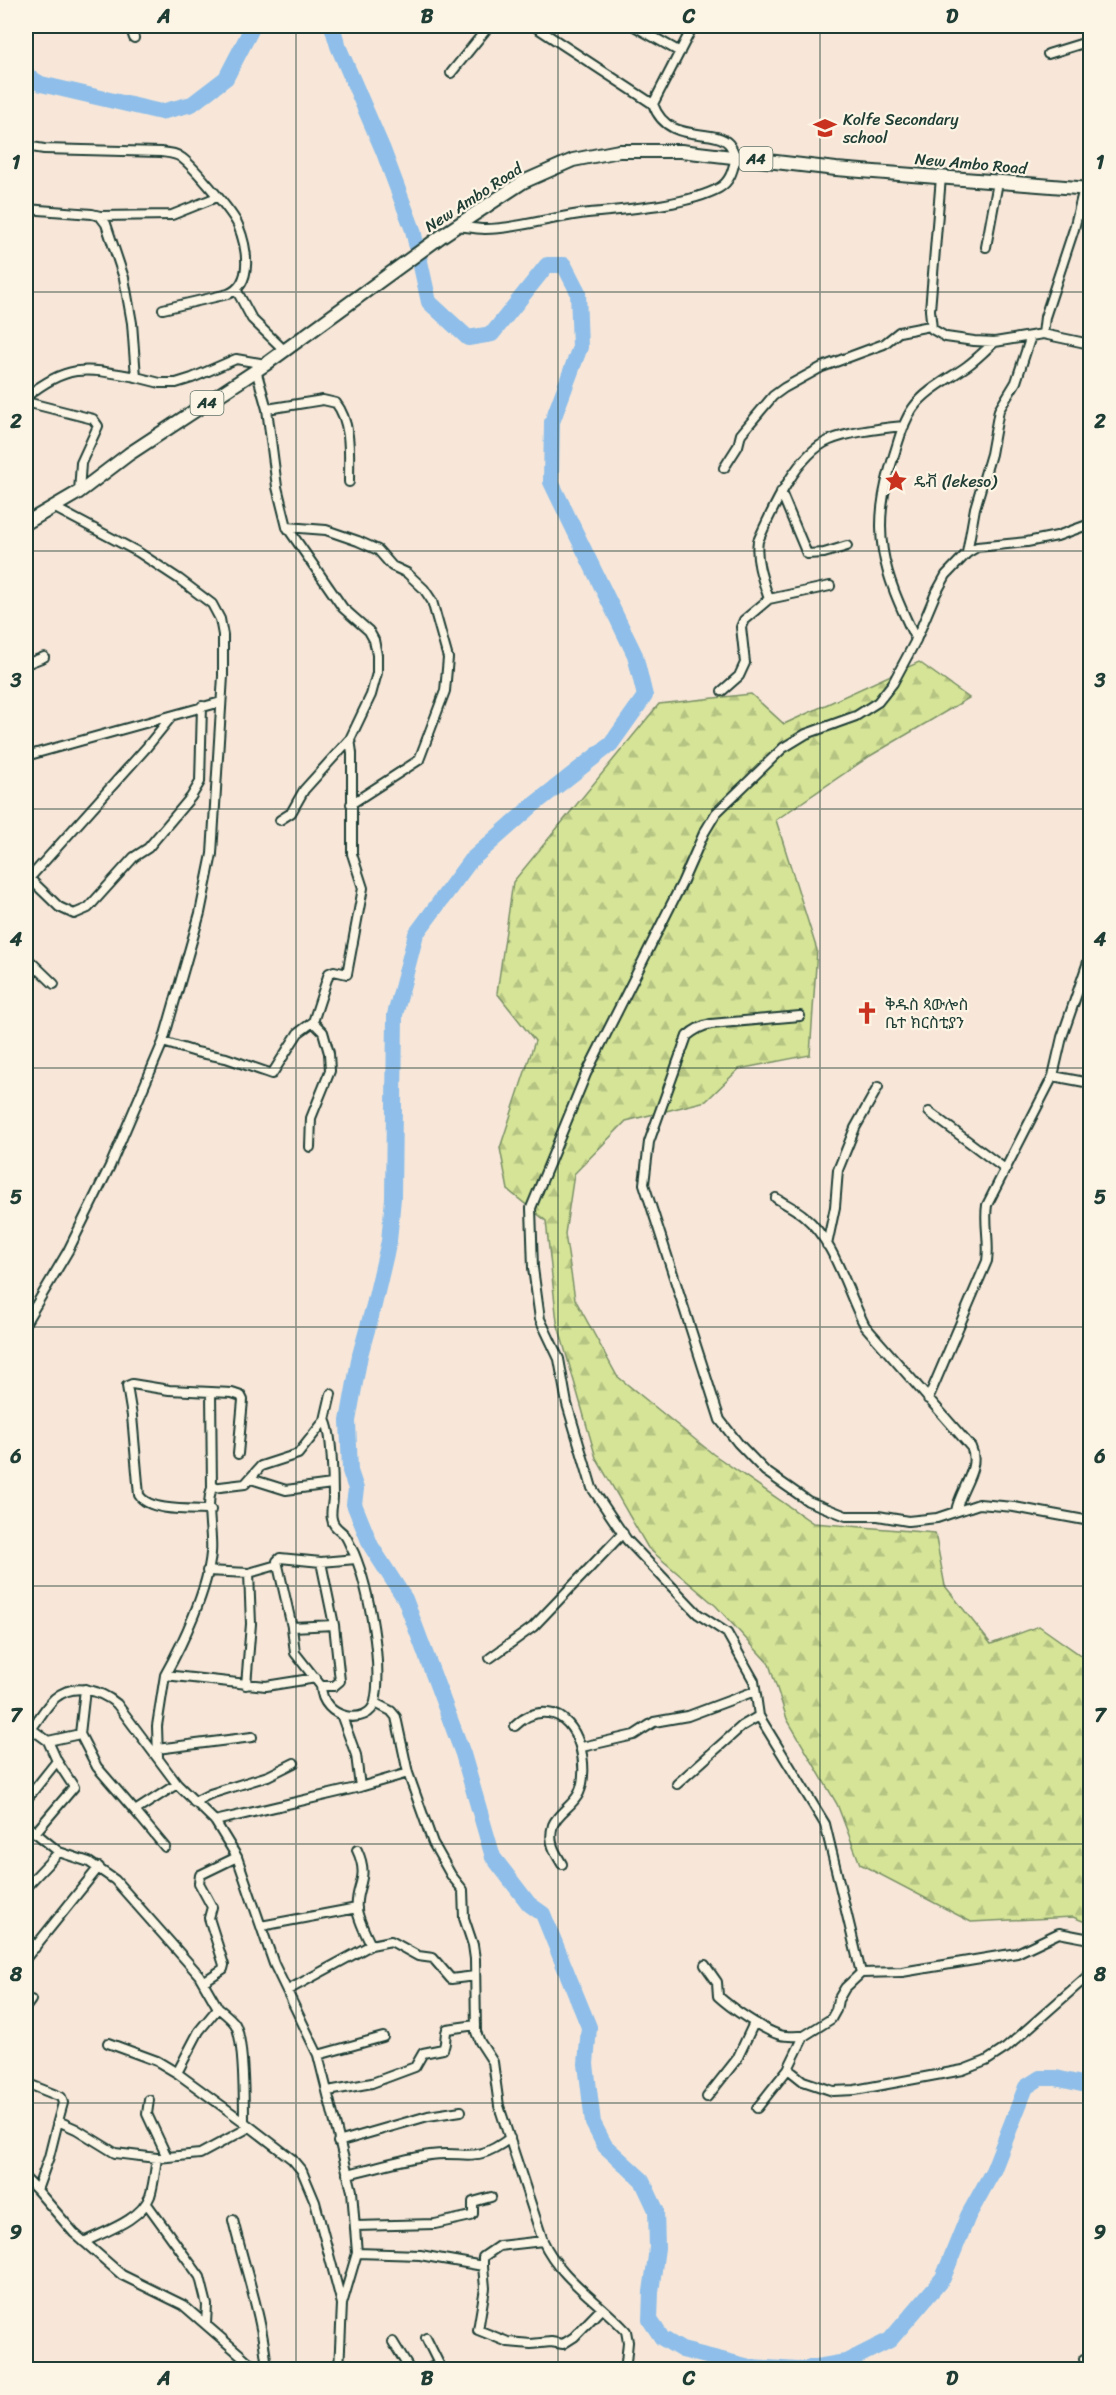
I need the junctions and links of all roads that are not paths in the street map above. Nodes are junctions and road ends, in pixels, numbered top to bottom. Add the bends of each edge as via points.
1 (130, 26) edge
2 (489, 26) edge
3 (534, 26) edge
4 (634, 26) edge
5 (693, 26) edge
6 (134, 38) dead end
7 (1090, 41) edge
8 (680, 52) junction
9 (1048, 54) dead end
10 (451, 73) dead end
11 (653, 104) junction
12 (26, 140) edge
13 (736, 157) junction
14 (941, 177) junction
15 (998, 182) junction
16 (1087, 188) edge
17 (217, 197) junction
18 (26, 209) edge
19 (100, 216) junction
20 (457, 226) junction
21 (986, 247) dead end
22 (237, 291) junction
23 (163, 309) dead end
24 (930, 326) junction
25 (1043, 334) junction
26 (1031, 336) junction
27 (994, 342) junction
28 (1090, 344) edge
29 (284, 350) junction
30 (261, 367) junction
31 (136, 377) junction
32 (26, 397) edge
33 (26, 402) edge
34 (267, 409) junction
35 (904, 426) junction
36 (724, 468) dead end
37 (349, 482) dead end
38 (79, 492) junction
39 (781, 492) junction
40 (55, 508) junction
41 (26, 523) edge
42 (1090, 524) edge
43 (286, 527) junction
44 (847, 546) dead end
45 (967, 553) junction
46 (830, 586) dead end
47 (769, 599) junction
48 (916, 640) junction
49 (44, 657) dead end
50 (26, 664) edge
51 (722, 691) dead end
52 (221, 702) junction
53 (202, 706) junction
54 (172, 716) junction
55 (350, 739) junction
56 (26, 756) edge
57 (351, 804) junction
58 (280, 820) dead end
59 (27, 878) edge
60 (1090, 956) edge
61 (26, 957) edge
62 (37, 968) junction
63 (26, 981) edge
64 (54, 984) dead end
65 (800, 1016) dead end
66 (313, 1022) junction
67 (163, 1042) junction
68 (1053, 1076) junction
69 (1090, 1083) edge
70 (878, 1087) dead end
71 (929, 1112) dead end
72 (310, 1147) dead end
73 (1005, 1169) junction
74 (776, 1198) dead end
75 (827, 1245) junction
76 (26, 1322) edge
77 (211, 1392) junction
78 (331, 1394) dead end
79 (928, 1399) junction
80 (325, 1420) junction
81 (238, 1454) dead end
82 (250, 1479) junction
83 (332, 1484) junction
84 (212, 1488) junction
85 (211, 1510) junction
86 (956, 1511) junction
87 (1090, 1521) edge
88 (623, 1533) junction
89 (356, 1559) junction
90 (321, 1562) junction
91 (277, 1565) junction
92 (207, 1571) junction
93 (249, 1573) junction
94 (334, 1625) junction
95 (292, 1627) junction
96 (490, 1658) dead end
97 (165, 1675) junction
98 (316, 1678) junction
99 (246, 1685) junction
100 (321, 1686) junction
101 (84, 1689) junction
102 (755, 1691) junction
103 (375, 1703) junction
104 (759, 1716) junction
105 (342, 1717) junction
106 (515, 1726) dead end
107 (28, 1727) edge
108 (81, 1734) junction
109 (252, 1737) dead end
110 (48, 1741) junction
111 (582, 1747) junction
112 (157, 1749) junction
113 (159, 1759) junction
114 (57, 1761) junction
115 (294, 1763) dead end
116 (408, 1773) junction
117 (177, 1784) junction
118 (677, 1784) dead end
119 (360, 1787) junction
120 (26, 1800) edge
121 (194, 1802) junction
122 (135, 1812) junction
123 (215, 1821) junction
124 (26, 1825) edge
125 (35, 1833) junction
126 (165, 1847) dead end
127 (357, 1850) dead end
128 (59, 1852) junction
129 (237, 1857) junction
130 (562, 1864) dead end
131 (99, 1867) junction
132 (26, 1887) edge
133 (357, 1908) junction
134 (261, 1926) junction
135 (26, 1935) edge
136 (1090, 1938) edge
137 (371, 1945) junction
138 (35, 1948) junction
139 (26, 1958) edge
140 (705, 1965) dead end
141 (861, 1972) junction
142 (1090, 1974) edge
143 (475, 1976) junction
144 (203, 1982) junction
145 (288, 1990) junction
146 (32, 2000) dead end
147 (26, 2007) edge
148 (218, 2008) junction
149 (754, 2023) junction
150 (476, 2025) junction
151 (804, 2036) junction
152 (383, 2037) dead end
153 (108, 2043) dead end
154 (318, 2055) junction
155 (788, 2069) junction
156 (177, 2073) junction
157 (26, 2083) edge
158 (328, 2091) junction
159 (707, 2097) dead end
160 (149, 2100) dead end
161 (757, 2108) dead end
162 (461, 2111) dead end
163 (58, 2121) junction
164 (247, 2125) junction
165 (510, 2138) junction
166 (338, 2142) junction
167 (167, 2157) junction
168 (157, 2158) junction
169 (347, 2174) junction
170 (26, 2179) edge
171 (37, 2190) junction
172 (491, 2197) dead end
173 (147, 2204) junction
174 (233, 2220) dead end
175 (355, 2226) junction
176 (543, 2241) junction
177 (84, 2242) junction
178 (357, 2253) junction
179 (483, 2266) junction
180 (342, 2304) junction
181 (602, 2308) junction
182 (206, 2324) junction
183 (426, 2338) dead end
184 (393, 2342) dead end
185 (1084, 2360) dead end
186 (626, 2362) dead end
187 (258, 2370) edge
188 (267, 2370) edge
189 (339, 2370) edge
190 (410, 2370) edge
191 (426, 2370) edge
192 (1086, 2370) edge

1 - 6 street
2 - 10 street
3 - 11 street
4 - 8 street
5 - 8 street
7 - 9 street
8 - 11 street
11 - 13 street via 663,121 689,133 724,140
12 - 17 street via 32,147 44,149 176,154
13 - 14 main road, New Ambo Road / A4
13 - 20 main road, New Ambo Road / A4 via 642,150 573,160 523,182
13 - 20 street via 728,180 706,194 622,211 486,229
14 - 15 main road, New Ambo Road / A4
14 - 24 street
15 - 16 main road, New Ambo Road / A4
15 - 21 street
16 - 25 street
17 - 19 street via 172,215
17 - 22 street via 238,224 242,238 247,271
18 - 19 street
19 - 31 street via 124,278
20 - 29 main road, New Ambo Road / A4
22 - 23 street
22 - 29 street via 252,319
24 - 27 street via 946,337
24 - 36 street via 899,332 876,348 822,367 784,388 741,434
25 - 26 street
25 - 28 street
26 - 27 street
26 - 45 street via 1016,382 999,410
27 - 35 street via 930,391 913,408
29 - 30 main road, New Ambo Road / A4
30 - 31 street via 236,359 176,383
30 - 34 street
30 - 38 main road, New Ambo Road / A4 via 129,454
31 - 32 street via 98,369 65,373
33 - 38 street via 96,422 98,426 81,463
34 - 37 street via 323,400 336,403 346,428
34 - 43 street
35 - 39 street via 831,440 809,455
35 - 48 street via 888,474 880,526 890,582
38 - 40 main road, New Ambo Road / A4
39 - 44 street via 807,554
39 - 47 street via 757,549
40 - 41 main road, New Ambo Road / A4
40 - 52 street via 138,552 212,604 223,635
42 - 45 street via 1057,536 977,547
43 - 55 street via 343,608 363,623 374,640 377,673
43 - 57 street via 326,530 358,541 378,550 392,566 407,573 432,602 448,658 445,691 419,760
45 - 48 street via 946,575
46 - 47 street
47 - 51 street via 744,620 744,663 739,676
48 - 88 street via 893,683 871,708 806,734 783,748 713,818 586,1074 531,1208 540,1319 559,1359 567,1404 592,1488
49 - 50 street
52 - 53 street
52 - 67 street via 212,854 200,913
53 - 54 street
53 - 59 street via 200,782 148,848 134,857 88,908 74,914 64,910
54 - 56 street
54 - 59 street
55 - 57 street
55 - 58 street via 304,790 291,813
57 - 66 street via 351,854 363,888 346,975 329,973
60 - 68 street
61 - 62 street
62 - 63 street
62 - 64 street
65 - 86 street via 711,1024 687,1036 648,1142 643,1176 664,1250 720,1420 765,1471 808,1501 846,1516 908,1521
66 - 67 street via 298,1033 272,1074
66 - 72 street via 323,1032 330,1071 311,1118
67 - 76 street via 111,1166 69,1251
68 - 69 street
68 - 73 street
70 - 75 street via 838,1170
71 - 73 street
73 - 79 street via 987,1205 987,1261
74 - 75 street via 803,1215
75 - 79 street via 865,1326
77 - 81 street via 239,1394 243,1398
77 - 84 street
77 - 85 street via 132,1384 126,1389 142,1501 152,1506
78 - 80 street
79 - 86 street via 957,1428 975,1455 975,1465
80 - 82 street via 298,1454 261,1466
80 - 83 street
82 - 83 street via 286,1490
82 - 84 street via 245,1484
83 - 89 street via 333,1523 345,1534
84 - 85 street
85 - 92 street
86 - 87 street via 979,1504
88 - 96 street via 533,1627
88 - 102 street via 698,1614 727,1633 754,1681
89 - 90 street
89 - 103 street via 376,1647
90 - 91 street via 280,1558
90 - 94 street
91 - 93 street
91 - 95 street
92 - 93 street
92 - 97 street via 192,1621
93 - 99 street via 251,1624
94 - 95 street
94 - 100 street via 340,1681 334,1686
95 - 98 street via 296,1653
97 - 99 street
97 - 112 street
98 - 99 street
98 - 100 street
100 - 105 street via 325,1701
101 - 107 street via 67,1691 55,1698
101 - 108 street
101 - 113 street via 106,1694 117,1704
102 - 104 street
102 - 111 street via 688,1716 654,1722 634,1735
103 - 105 street via 360,1716
103 - 116 street via 391,1710 396,1717
104 - 118 street via 742,1726
104 - 141 street via 825,1824
105 - 119 street via 356,1755
106 - 111 street via 525,1716 557,1715 575,1733
107 - 110 street
108 - 110 street
108 - 122 street via 97,1767
109 - 112 street
110 - 114 street
111 - 130 street via 581,1788 557,1818 551,1833 551,1844
112 - 113 street
113 - 117 street
114 - 120 street
114 - 125 street via 74,1786
115 - 121 street
116 - 119 street
116 - 143 street via 433,1843 463,1890
117 - 121 street
117 - 122 street
119 - 123 street
121 - 123 street
122 - 126 street
123 - 129 street
124 - 125 street
125 - 128 street
127 - 133 street via 364,1872
128 - 131 street
128 - 132 street
129 - 134 street
129 - 144 street via 200,1875 199,1883 212,1907 209,1918 224,1965
131 - 138 street
131 - 144 street via 135,1900
133 - 134 street
133 - 137 street
134 - 145 street
135 - 138 street
136 - 141 street via 1059,1933 1017,1953 902,1972
137 - 143 street via 391,1941 418,1956 433,1958 451,1979
137 - 145 street
138 - 139 street
140 - 149 street via 717,1982 718,1996
141 - 151 street via 845,1988 831,2019
142 - 155 street via 1006,2048 963,2070 833,2091 803,2082
143 - 150 street
144 - 148 street
145 - 154 street
146 - 147 street
148 - 156 street via 199,2031
148 - 164 street via 238,2031
149 - 151 street via 780,2035
149 - 159 street via 737,2059
150 - 158 street via 447,2029 443,2049 423,2053 415,2067 372,2083
150 - 165 street via 480,2042 493,2062 499,2106
151 - 155 street
152 - 154 street
153 - 156 street via 157,2061
154 - 158 street
155 - 161 street
156 - 164 street
157 - 163 street via 61,2097
158 - 166 street
160 - 167 street via 147,2114
162 - 166 street via 428,2116
163 - 168 street via 115,2153
163 - 171 street
164 - 167 street via 200,2154
164 - 180 street via 292,2159 311,2187
165 - 169 street via 485,2154 430,2155
165 - 176 street
166 - 169 street
167 - 168 street
168 - 173 street
169 - 175 street
170 - 171 street
171 - 177 street
172 - 175 street via 473,2202 471,2217 435,2224
173 - 177 street via 131,2218
173 - 182 street via 200,2277 207,2305
174 - 188 street via 265,2344
175 - 178 street
176 - 179 street via 499,2246 483,2257
176 - 181 street via 569,2278
177 - 182 street via 122,2275 183,2305
178 - 179 street via 420,2255
178 - 180 street
179 - 181 street via 485,2288 478,2330 508,2342 563,2344
180 - 189 street
181 - 186 street via 626,2331
182 - 187 street
183 - 191 street via 439,2364
184 - 190 street
185 - 192 street

